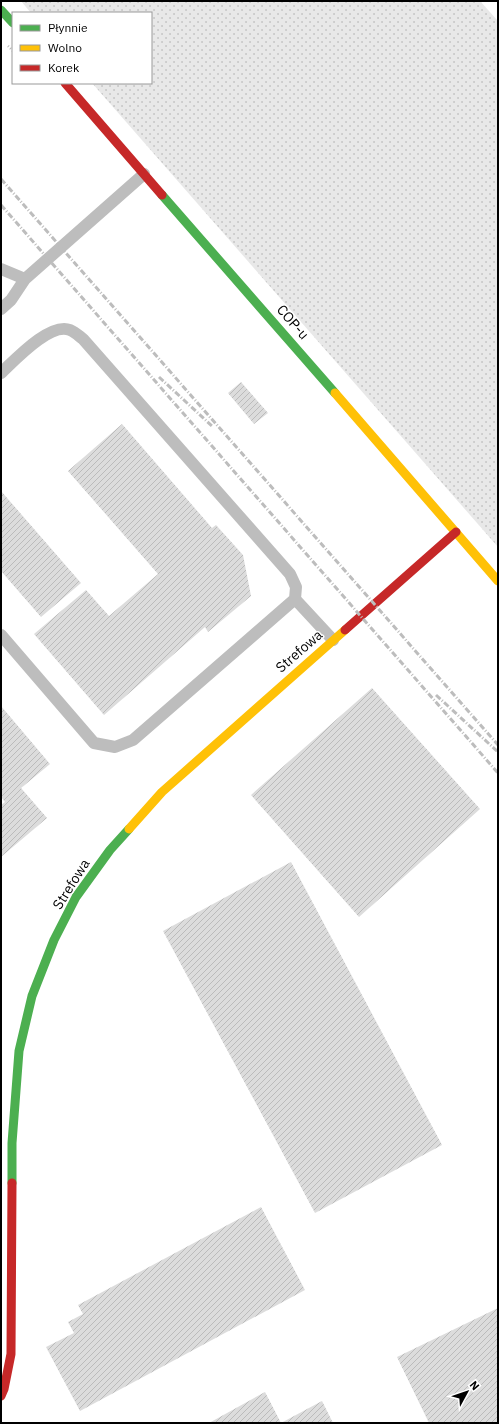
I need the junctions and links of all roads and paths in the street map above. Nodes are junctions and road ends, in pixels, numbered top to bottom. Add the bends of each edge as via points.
1 (1, 10) edge
2 (12, 22) edge
3 (66, 84) edge
4 (144, 174) junction
5 (1, 269) edge
6 (25, 279) junction
7 (1, 309) edge
8 (1, 373) edge
9 (456, 532) junction
10 (498, 581) edge
11 (295, 599) junction
12 (1, 635) edge
13 (333, 640) junction
14 (1, 1396) edge

1 - 2 street
3 - 4 street, COP-u
4 - 6 lane
4 - 9 street, COP-u
5 - 6 lane
6 - 7 lane via 11,300
8 - 11 lane via 40,338 54,330 69,329 83,339 290,574 296,587
9 - 10 street, COP-u
9 - 13 street, Strefowa
11 - 12 lane via 133,740 115,747 94,743
11 - 13 lane
13 - 14 street, Strefowa via 162,792 110,850 76,897 54,940 32,996 19,1050 12,1143 12,1354

